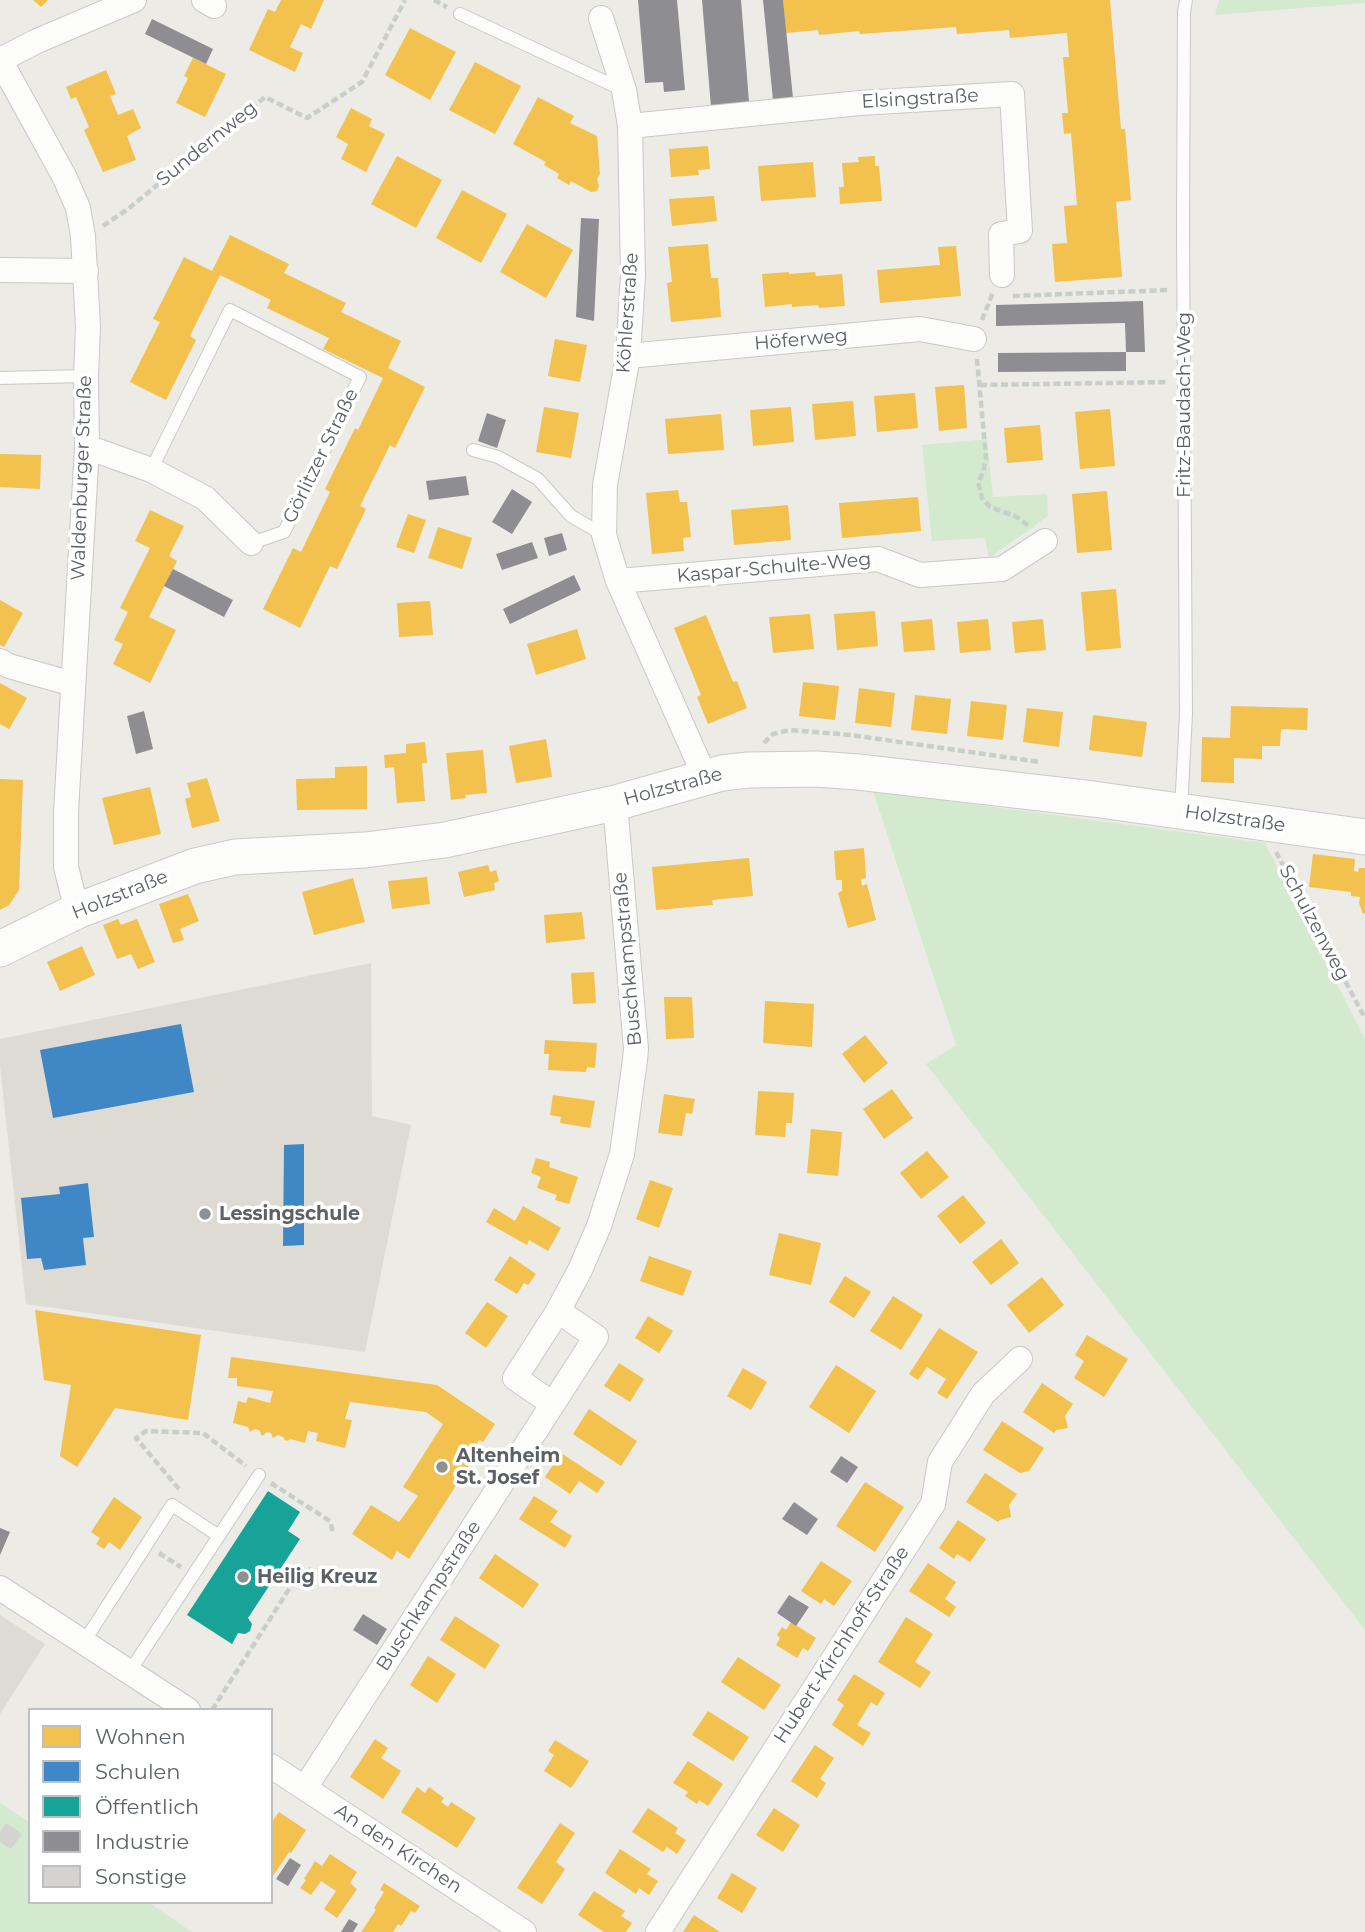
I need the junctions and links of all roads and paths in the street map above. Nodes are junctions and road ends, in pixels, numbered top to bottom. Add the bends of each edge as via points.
1 (134, 0) edge
2 (405, 0) edge
3 (1186, 0) edge
4 (460, 14) dead end
5 (601, 18) dead end
6 (0, 60) edge
7 (624, 90) junction
8 (630, 126) junction
9 (83, 236) junction
10 (0, 270) edge
11 (86, 271) junction
12 (996, 286) junction
13 (1184, 289) junction
14 (974, 339) junction
15 (628, 356) junction
16 (86, 376) junction
17 (0, 379) edge
18 (1184, 383) junction
19 (980, 385) junction
20 (87, 447) junction
21 (473, 450) dead end
22 (151, 470) junction
23 (604, 535) junction
24 (1045, 541) joint
25 (251, 543) joint
26 (618, 581) junction
27 (0, 662) edge
28 (73, 684) junction
29 (705, 777) junction
30 (615, 803) junction
31 (1181, 811) junction
32 (1273, 825) junction
33 (1365, 836) edge
34 (77, 911) junction
35 (0, 949) edge
36 (1365, 1018) edge
37 (558, 1311) junction
38 (1020, 1359) dead end
39 (553, 1404) junction
40 (259, 1475) junction
41 (172, 1505) junction
42 (333, 1534) dead end
43 (219, 1536) junction
44 (147, 1545) junction
45 (311, 1569) dead end
46 (194, 1575) junction
47 (0, 1588) edge
48 (84, 1642) junction
49 (130, 1671) junction
50 (185, 1708) edge
51 (213, 1708) edge
52 (273, 1767) edge
53 (305, 1788) junction
54 (524, 1932) edge
55 (658, 1932) edge

1 - 6 street
2 - 9 path, Sundernweg via 362,82 307,118 265,97 128,209
3 - 13 lane, Fritz-Baudach-Weg
4 - 7 lane
5 - 7 street, Köhlerstraße
6 - 9 street, Waldenburger Straße via 65,178 78,208
7 - 8 street, Köhlerstraße
8 - 12 street, Elsingstraße via 860,103 1012,94 1020,232 1000,234
8 - 15 street, Köhlerstraße via 633,275
9 - 11 street, Waldenburger Straße
10 - 11 street
11 - 16 street, Waldenburger Straße
12 - 13 path
12 - 14 path
13 - 18 lane, Fritz-Baudach-Weg
14 - 15 street, Höferweg via 920,329
14 - 19 path
15 - 23 street, Köhlerstraße via 605,485
16 - 17 lane
16 - 20 street, Waldenburger Straße
18 - 19 path
18 - 31 lane, Fritz-Baudach-Weg via 1186,713
19 - 24 path via 986,458 978,482 982,498 990,507 1015,516
20 - 22 street, Görlitzer Straße
20 - 28 street, Waldenburger Straße
21 - 23 lane via 498,457 537,480 571,516
22 - 25 street, Görlitzer Straße via 205,498
22 - 25 lane, Görlitzer Straße via 230,310 360,377 284,532
23 - 26 street, Köhlerstraße
24 - 26 street, Kaspar-Schulte-Weg via 1002,569 920,575 878,559
26 - 29 street, Köhlerstraße
27 - 28 street
28 - 34 street, Waldenburger Straße via 66,867
29 - 30 street, Holzstraße
29 - 31 street, Holzstraße via 748,770 817,769
30 - 34 street, Holzstraße via 445,840 365,850 235,857 195,866
30 - 37 street, Buschkampstraße via 635,1060 622,1154 599,1226
31 - 32 street, Holzstraße
32 - 33 street, Holzstraße
32 - 36 path, Schulzenweg via 1274,849
34 - 35 street, Holzstraße
37 - 39 street, Buschkampstraße via 515,1378
37 - 39 street, Buschkampstraße via 597,1337
38 - 55 street, Hubert-Kirchhoff-Straße via 983,1394 947,1450 940,1462 933,1504
39 - 53 street, Buschkampstraße
40 - 41 path via 203,1433 146,1431 136,1438 180,1491
40 - 42 path via 330,1521
40 - 43 lane
41 - 43 lane
41 - 44 lane
43 - 46 lane
44 - 46 path
44 - 48 lane
45 - 51 path via 298,1575
46 - 49 lane
47 - 48 street
48 - 49 street
49 - 50 street
52 - 53 street, An den Kirchen
53 - 54 street, An den Kirchen

